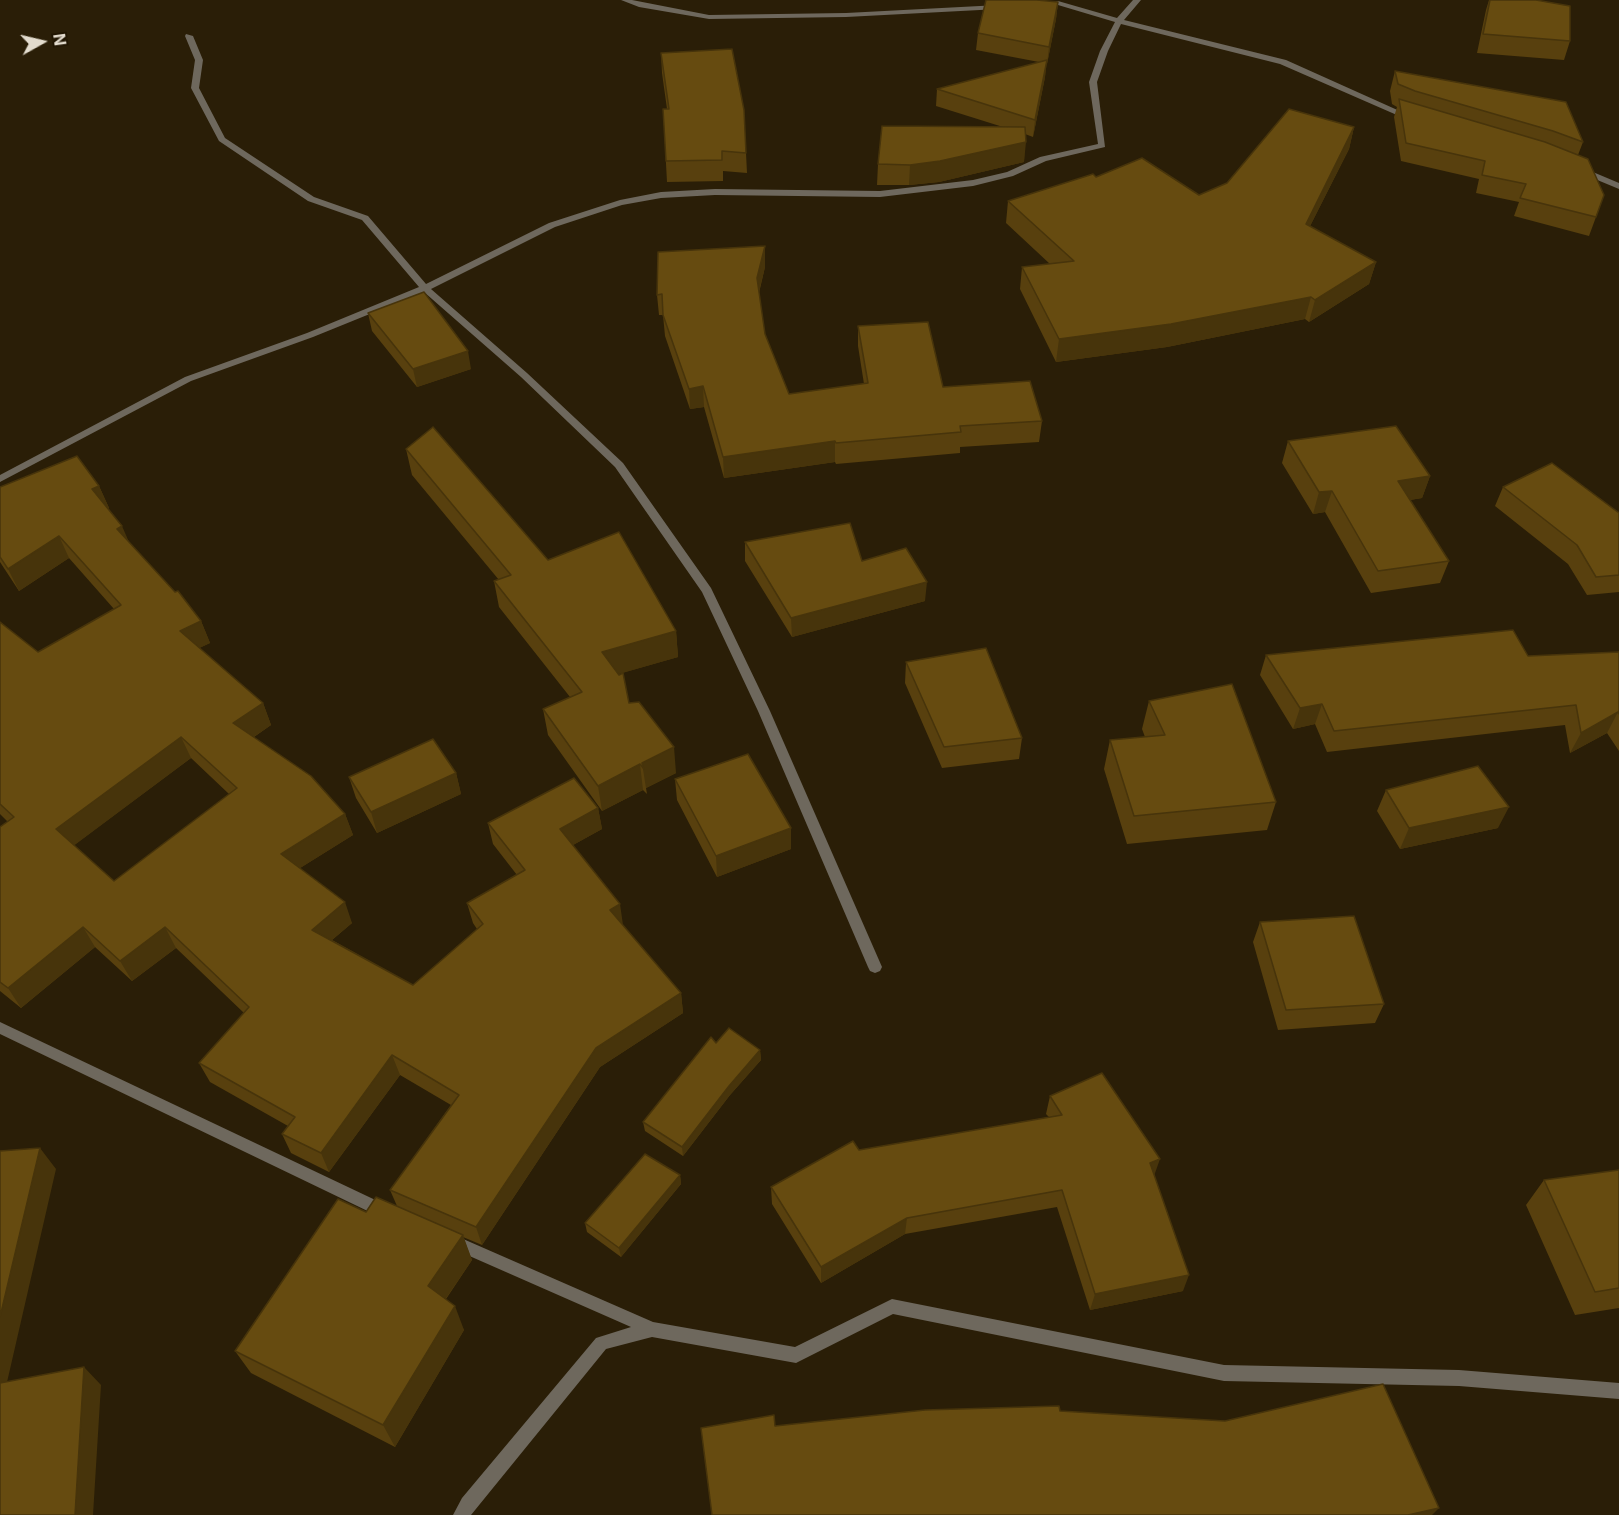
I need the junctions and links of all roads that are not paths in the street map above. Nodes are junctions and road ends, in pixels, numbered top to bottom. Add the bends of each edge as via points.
1 (625, 0) edge
2 (1137, 0) edge
3 (1034, 4) edge
4 (1011, 6) edge
5 (1119, 21) junction
6 (189, 36) dead end
7 (1416, 119) edge
8 (1570, 166) edge
9 (1619, 186) edge
10 (425, 288) junction
11 (0, 479) edge
12 (875, 967) dead end
13 (0, 1028) edge
14 (391, 1214) edge
15 (446, 1238) edge
16 (652, 1329) junction
17 (1619, 1390) edge
18 (461, 1515) edge

1 - 4 street via 709,17
2 - 5 street
3 - 5 street via 1058,3
5 - 7 street via 1283,62
5 - 10 street via 1093,82 1102,145 1043,159 1010,174 973,183 880,194 715,192 620,202 552,225
6 - 10 street via 199,60 195,88 222,139 311,199 365,218
8 - 9 street
10 - 11 street via 188,379
10 - 12 street via 619,465 707,591 764,711
13 - 14 street
15 - 16 street
16 - 17 street via 796,1355 892,1306 1224,1373 1459,1378
16 - 18 street via 601,1343

